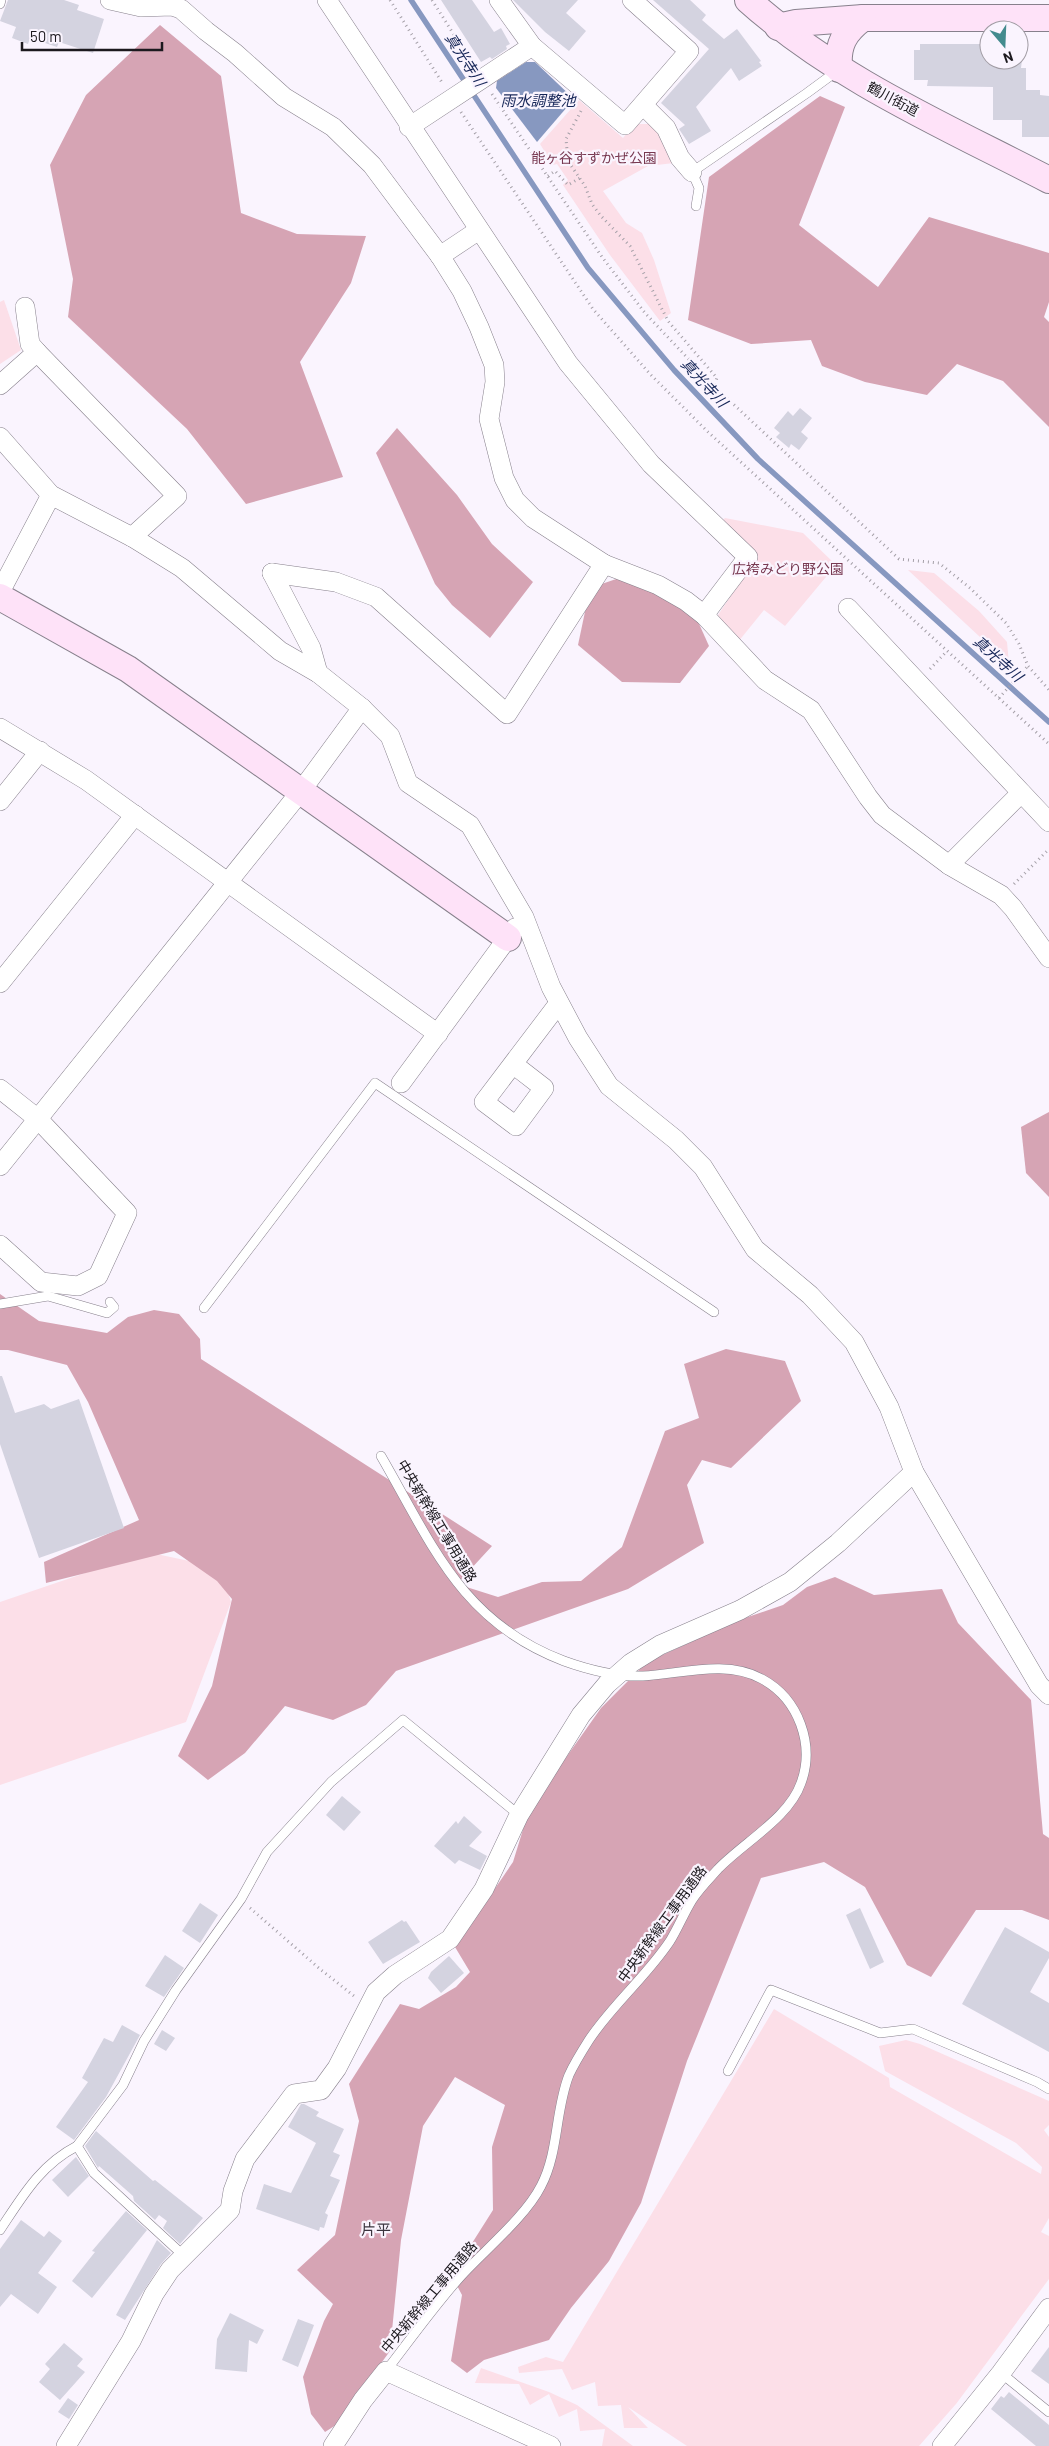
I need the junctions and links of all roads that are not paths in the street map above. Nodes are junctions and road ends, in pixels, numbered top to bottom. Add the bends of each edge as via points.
1 (110, 0) edge
2 (327, 0) edge
3 (499, 0) edge
4 (632, 0) edge
5 (748, 0) edge
6 (1049, 9) edge
7 (863, 18) junction
8 (1049, 18) edge
9 (778, 27) junction
10 (532, 46) junction
11 (839, 69) junction
12 (643, 105) junction
13 (409, 126) junction
14 (692, 172) junction
15 (1049, 180) edge
16 (696, 206) dead end
17 (479, 230) junction
18 (440, 256) junction
19 (25, 307) dead end
20 (37, 352) junction
21 (0, 385) edge
22 (0, 437) edge
23 (51, 495) junction
24 (132, 538) junction
25 (604, 564) junction
26 (0, 592) edge
27 (0, 597) edge
28 (848, 608) dead end
29 (704, 615) junction
30 (318, 673) junction
31 (362, 708) junction
32 (0, 728) edge
33 (40, 751) junction
34 (302, 791) junction
35 (1021, 793) junction
36 (0, 801) edge
37 (135, 815) junction
38 (1049, 822) edge
39 (949, 865) junction
40 (228, 883) junction
41 (516, 927) junction
42 (1049, 958) edge
43 (0, 983) edge
44 (559, 1003) junction
45 (438, 1034) junction
46 (513, 1064) dead end
47 (0, 1088) edge
48 (398, 1089) junction
49 (38, 1119) junction
50 (0, 1166) edge
51 (0, 1245) edge
52 (110, 1302) dead end
53 (0, 1304) edge
54 (204, 1308) dead end
55 (714, 1312) dead end
56 (381, 1456) dead end
57 (914, 1472) junction
58 (618, 1675) junction
59 (1049, 1696) edge
60 (519, 1815) junction
61 (728, 2071) dead end
62 (1049, 2090) edge
63 (77, 2146) junction
64 (0, 2230) edge
65 (184, 2255) junction
66 (1049, 2308) edge
67 (386, 2371) junction
68 (1001, 2374) junction
69 (1049, 2412) edge
70 (66, 2446) edge
71 (333, 2446) edge
72 (552, 2446) edge
73 (942, 2446) edge

1 - 18 street via 141,7 172,6 190,16 284,96 333,127 372,165
2 - 13 street
3 - 10 street
4 - 12 street via 689,51
5 - 9 street, 鶴川街道
6 - 8 lane
7 - 8 street via 923,13
7 - 9 street
7 - 11 street via 851,26 841,41
9 - 11 street, 鶴川街道
10 - 12 street via 625,125
10 - 13 street
11 - 14 lane
11 - 15 street, 鶴川街道
12 - 14 street via 666,128 680,158
13 - 17 street
14 - 16 lane via 699,188
17 - 18 street
17 - 29 street via 568,363 651,464 748,557
18 - 25 street via 462,291 494,365 495,382 489,419 504,478 515,500 533,518
19 - 20 street via 30,344
20 - 21 street
20 - 24 street via 177,496
22 - 23 street
23 - 24 street
23 - 26 street
24 - 30 street via 182,568 280,652
25 - 29 street via 658,585
25 - 30 street via 507,714 376,597 336,582 272,573 311,648
27 - 34 street via 128,669
28 - 35 street
29 - 39 street via 765,680 811,710 882,815
30 - 31 street
31 - 34 street
31 - 41 street via 390,736 408,783 470,825
32 - 33 street
33 - 36 street
33 - 37 street
34 - 40 street
34 - 41 street
35 - 38 street
35 - 39 street
37 - 40 street
37 - 43 street
39 - 42 street via 1001,896
40 - 45 street
40 - 49 street
41 - 44 street
41 - 45 street
44 - 46 street
44 - 57 street via 609,1086 676,1140 703,1167 755,1249 810,1294 854,1342 889,1407
45 - 48 street
47 - 49 street
48 - 54 lane via 375,1083
48 - 55 lane
49 - 50 street
49 - 51 street via 127,1213 93,1284 78,1286 41,1282
52 - 53 lane via 114,1307 107,1313 48,1296
56 - 58 lane, 中央新幹線工事用通路 via 449,1573 489,1618 519,1640 546,1654
57 - 58 street via 838,1544 790,1582 740,1610 660,1645
57 - 59 street via 1039,1685
58 - 60 street via 581,1716
58 - 67 lane, 中央新幹線工事用通路 via 641,1676 707,1669 737,1671 762,1678 780,1692 794,1710 804,1733 806,1760 802,1782 792,1804 746,1842 693,1898 670,1941 590,2038 569,2076 552,2154 541,2187 520,2215 457,2280
60 - 63 lane via 403,1720 332,1782 267,1852 240,1900 144,2041 123,2085
60 - 65 street via 484,1889 450,1939 395,1975 376,1992 337,2068 321,2090 294,2094 245,2158 233,2190 230,2210
61 - 62 lane via 772,1990 880,2033 913,2028
63 - 64 lane via 58,2156 30,2185
63 - 65 lane via 94,2173
65 - 70 street via 154,2294 132,2341
66 - 68 street
67 - 71 street via 358,2406
67 - 72 street
68 - 69 lane
68 - 73 street

